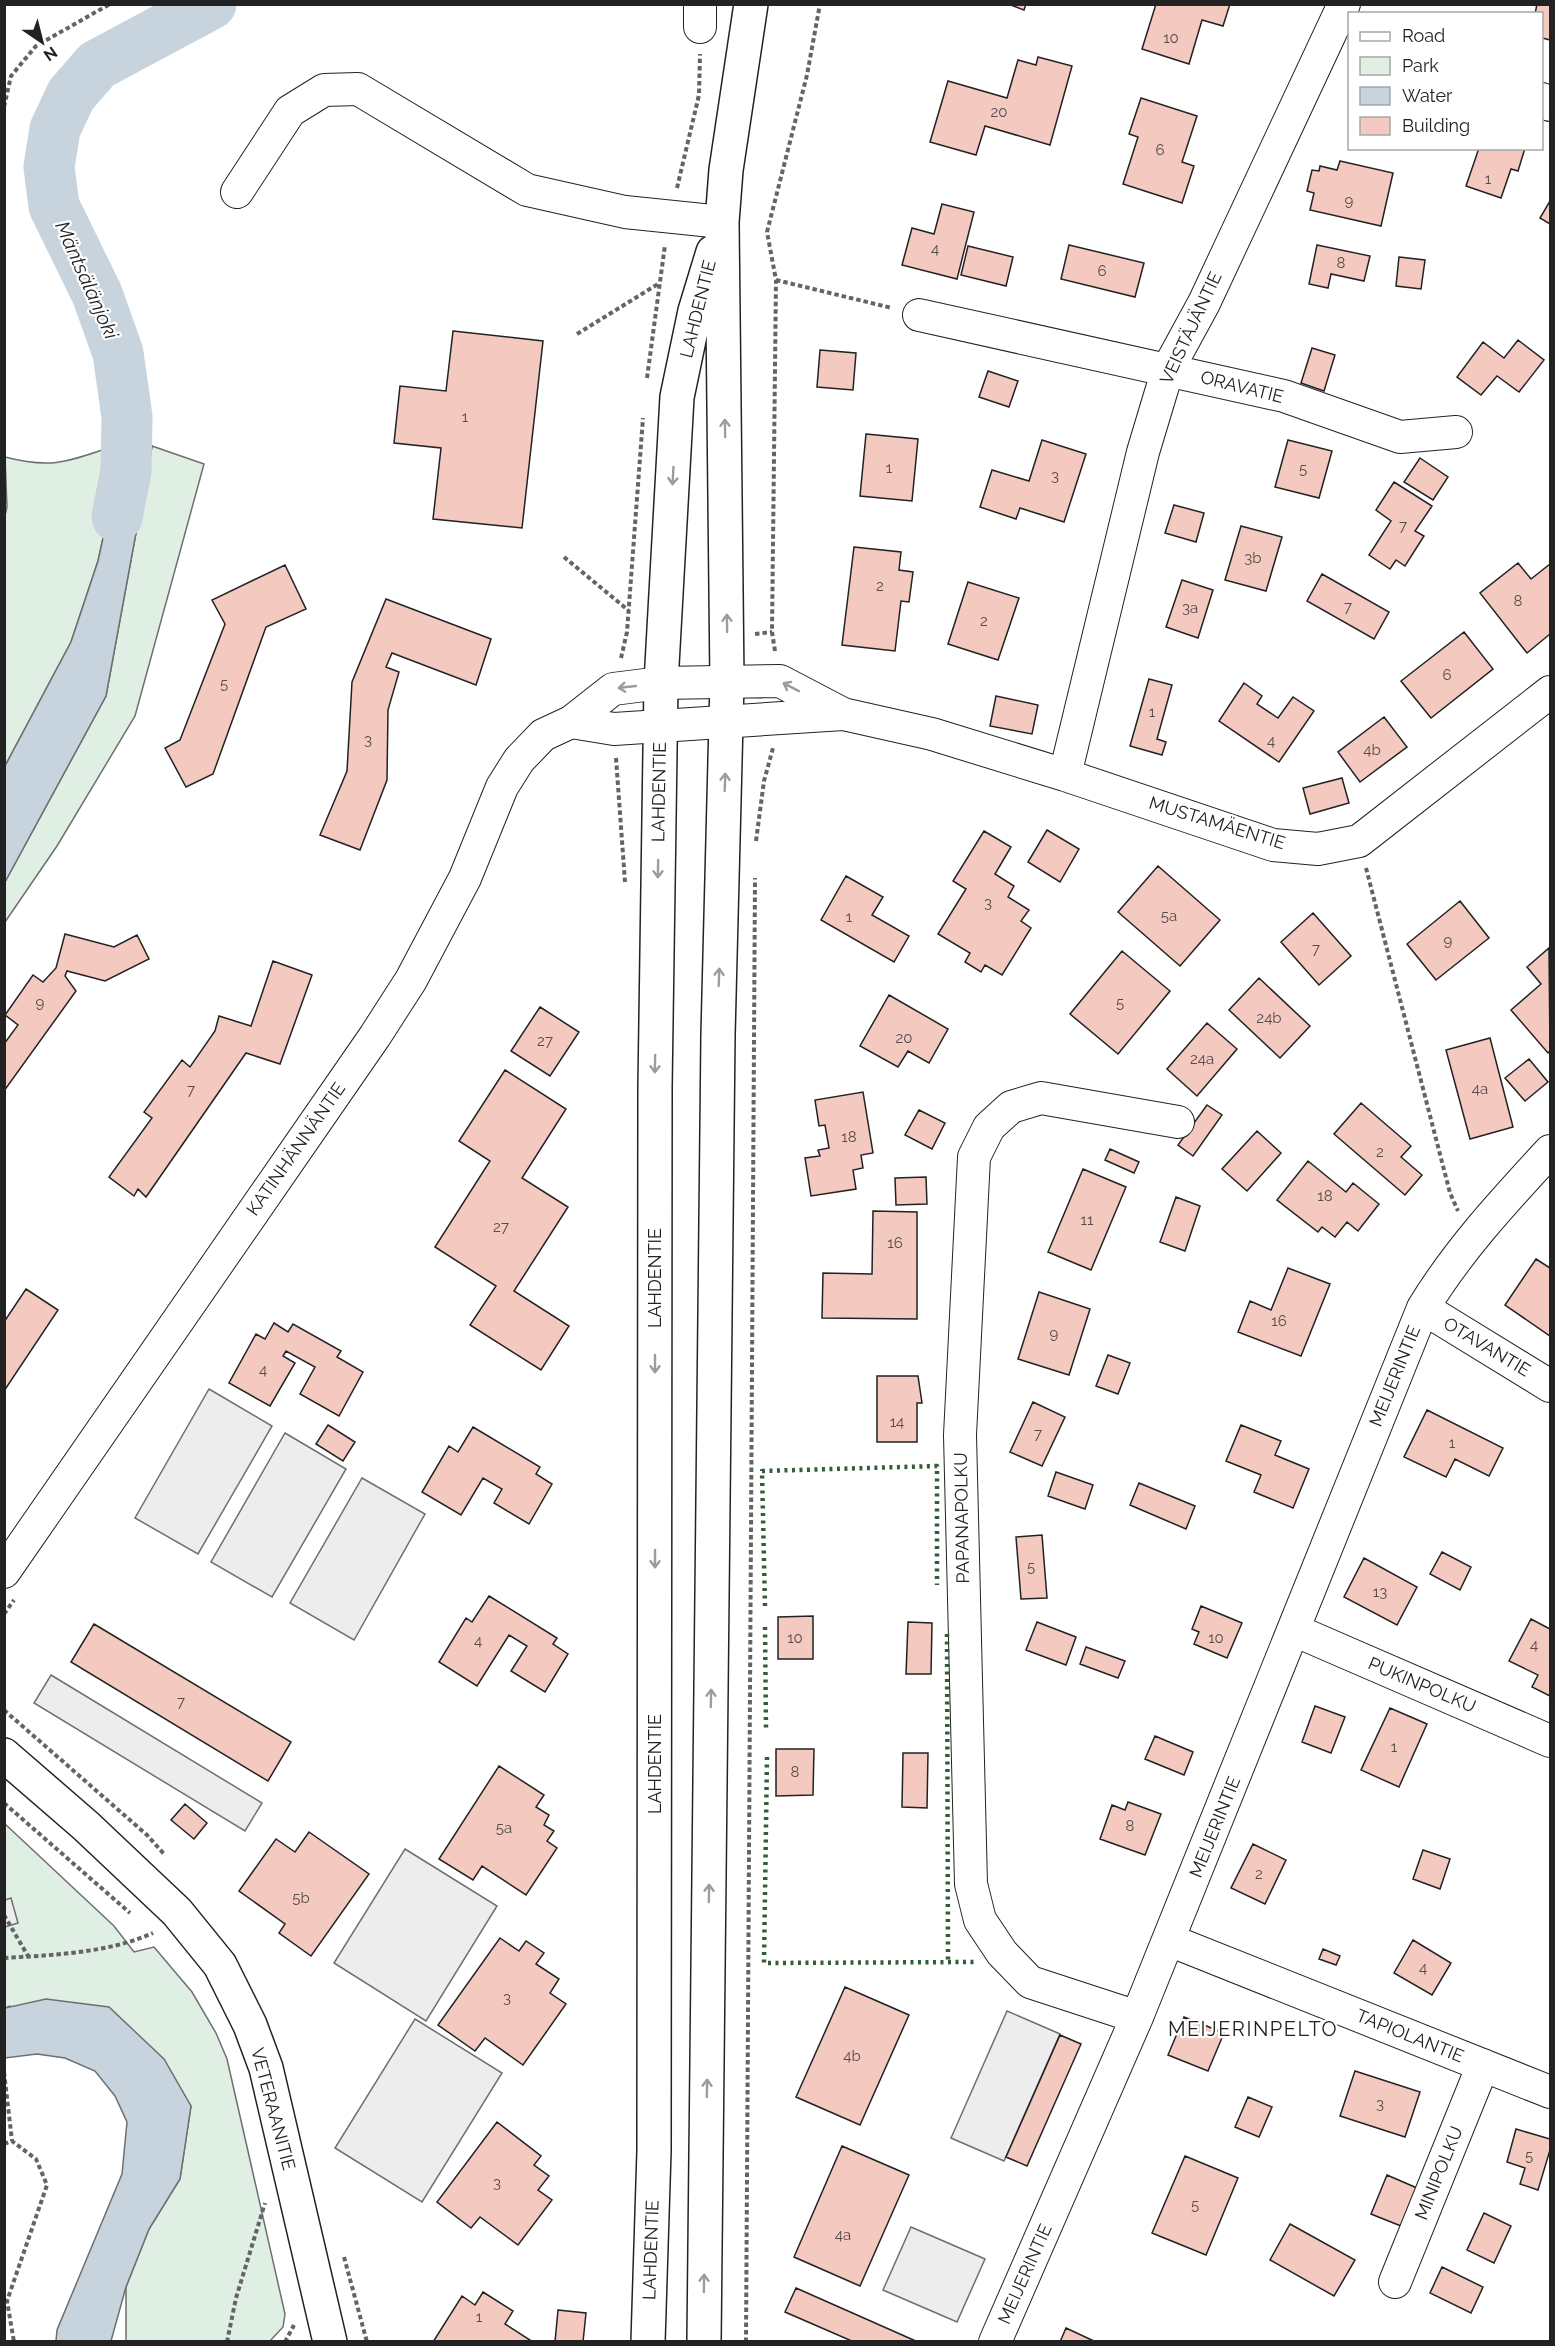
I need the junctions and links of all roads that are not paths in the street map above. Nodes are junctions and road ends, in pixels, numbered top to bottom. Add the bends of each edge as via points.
1 (751, 4) edge
2 (1342, 20) edge
3 (237, 192) dead end
4 (722, 222) junction
5 (920, 315) road end
6 (1168, 369) junction
7 (1456, 432) dead end
8 (727, 682) junction
9 (661, 683) junction
10 (1551, 692) edge
11 (843, 714) junction
12 (726, 721) junction
13 (570, 722) junction
14 (660, 727) junction
15 (1065, 775) junction
16 (1178, 1122) dead end
17 (1551, 1151) edge
18 (1423, 1308) junction
19 (1551, 1386) edge
20 (4, 1572) edge
21 (1294, 1630) junction
22 (1551, 1741) edge
23 (4, 1755) edge
24 (1169, 1940) junction
25 (1137, 2017) junction
26 (1483, 2065) junction
27 (1551, 2092) edge
28 (1395, 2282) dead end
29 (330, 2342) edge
30 (648, 2342) edge
31 (704, 2342) edge
32 (996, 2342) edge

1 - 4 main road, LAHDENTIE
2 - 6 street, VEISTÄJÄNTIE
3 - 4 street via 290,111 324,90 358,89 527,190 625,212
8 -> 4 main road, LAHDENTIE
4 -> 9 main road, LAHDENTIE via 695,311 678,397
5 - 6 street, ORAVATIE
6 - 7 street, ORAVATIE via 1284,396 1400,437
6 - 15 street, VEISTÄJÄNTIE via 1143,452
8 - 9 street, KATINHÄNNÄNTIE
11 -> 8 street, MUSTAMÄENTIE via 780,681
8 - 12 main road, LAHDENTIE
9 -> 13 street, KATINHÄNNÄNTIE via 613,689
9 - 14 main road, LAHDENTIE
10 - 15 street, MUSTAMÄENTIE via 1359,841 1318,849 1273,845
11 - 12 street, MUSTAMÄENTIE
11 - 15 street, MUSTAMÄENTIE via 932,734
12 - 14 street, MUSTAMÄENTIE
31 -> 12 main road, LAHDENTIE via 718,1035
13 - 14 street via 614,729
13 - 20 street, KATINHÄNNÄNTIE via 543,735 519,760 502,787 465,878 411,980
14 -> 30 main road, LAHDENTIE via 655,1088 654,2151
16 - 25 street, PAPANAPOLKU via 1041,1098 1011,1107 989,1127 974,1156 961,1412 971,1873 980,1920 1002,1953 1030,1982
17 - 18 street, MEIJERINTIE via 1476,1230
18 - 19 street, OTAVANTIE
18 - 21 street, MEIJERINTIE
21 - 22 street, PUKINPOLKU
21 - 24 street, MEIJERINTIE
23 - 29 main road, VETERAANITIE via 177,1912 220,1965 266,2068
24 - 25 street, MEIJERINTIE
24 - 26 street, TAPIOLANTIE
25 - 32 street, MEIJERINTIE
26 - 27 street, TAPIOLANTIE
26 - 28 street, MINIPOLKU

